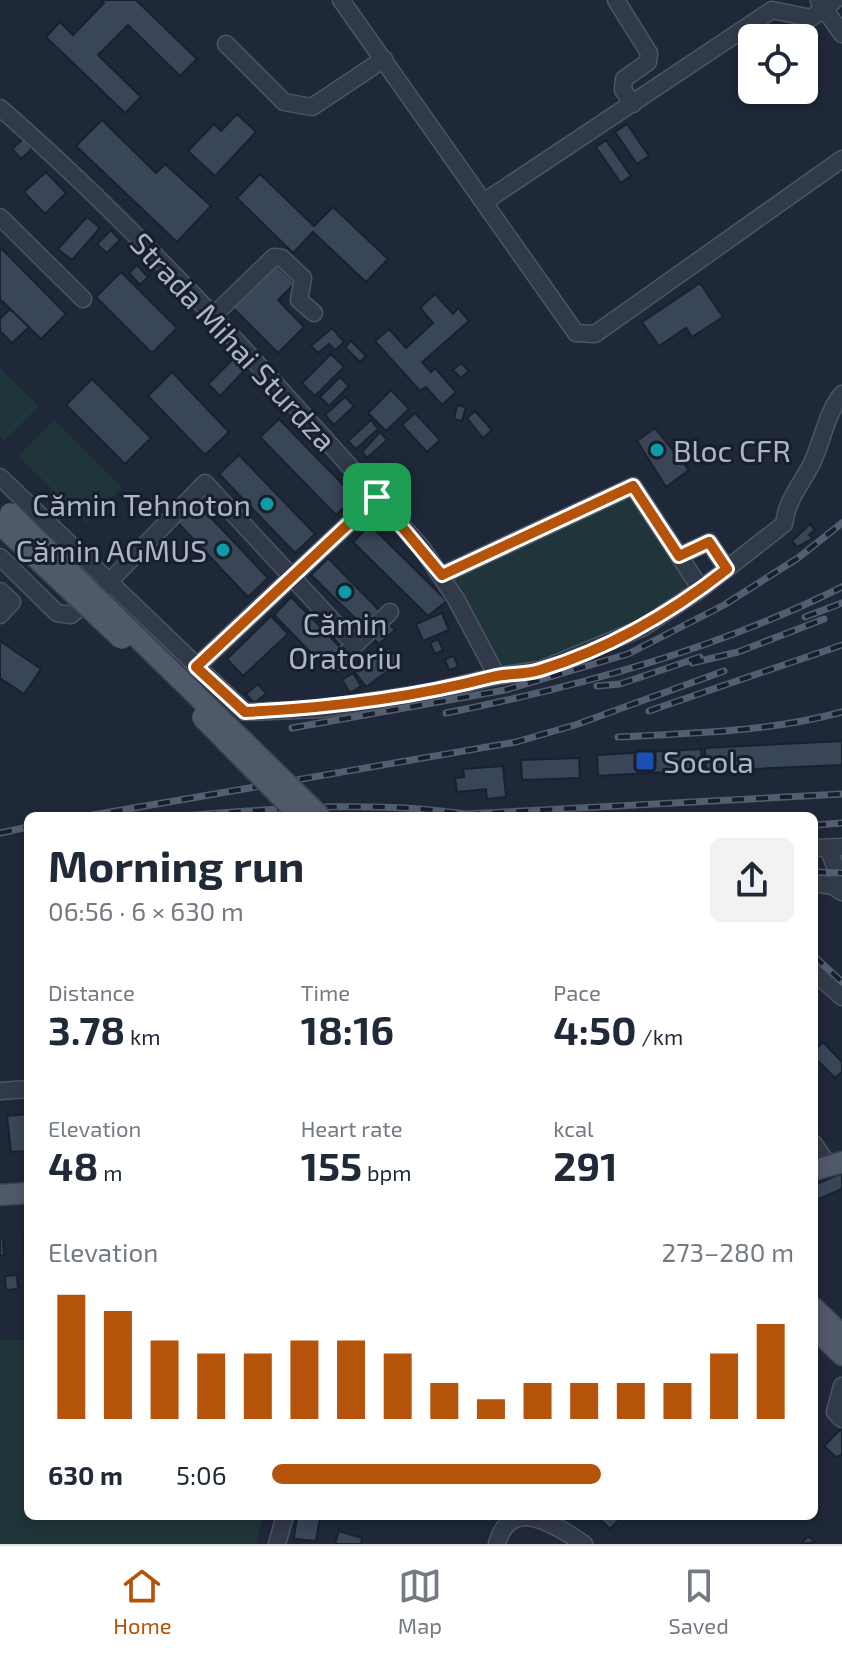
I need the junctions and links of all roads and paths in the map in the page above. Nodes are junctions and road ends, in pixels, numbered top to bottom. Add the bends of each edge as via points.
1 (341, 0) edge
2 (616, 0) edge
3 (798, 0) edge
4 (822, 7) edge
5 (842, 34) edge
6 (226, 44) dead end
7 (384, 59) junction
8 (633, 104) junction
9 (0, 108) edge
10 (842, 159) edge
11 (484, 202) junction
12 (0, 217) edge
13 (83, 299) dead end
14 (314, 313) dead end
15 (213, 316) junction
16 (842, 394) edge
17 (0, 477) edge
18 (377, 497) junction
19 (2, 516) edge
20 (679, 556) junction
21 (0, 557) edge
22 (727, 569) junction
23 (292, 575) junction
24 (442, 575) junction
25 (109, 582) junction
26 (701, 589) junction
27 (0, 591) edge
28 (390, 612) dead end
29 (0, 615) edge
30 (355, 645) junction
31 (338, 661) dead end
32 (196, 667) junction
33 (497, 676) junction
34 (296, 812) edge
35 (316, 812) edge
36 (828, 848) edge
37 (818, 884) edge
38 (842, 885) edge
39 (842, 892) edge
40 (818, 976) edge
41 (842, 997) edge
42 (24, 1089) edge
43 (0, 1091) edge
44 (24, 1193) edge
45 (0, 1195) edge
46 (24, 1207) edge
47 (0, 1209) edge
48 (832, 1326) edge
49 (842, 1355) edge
50 (842, 1386) edge
51 (842, 1419) edge
52 (284, 1520) edge
53 (513, 1520) edge
54 (541, 1520) edge
55 (277, 1544) edge
56 (497, 1544) edge
57 (584, 1544) edge

1 - 7 street
2 - 8 street via 649,53 648,62 624,79 623,90
3 - 4 street
4 - 5 street
4 - 8 street via 772,10
6 - 7 street via 284,102 312,107
7 - 11 street
8 - 11 street
9 - 15 street, Strada Mihai Sturdza via 88,186
10 - 11 street via 595,334 576,333
12 - 13 street
14 - 15 street via 299,300 303,278 274,257
15 - 18 street, Strada Mihai Sturdza
16 - 22 street via 813,462 786,505 784,524
17 - 25 street
18 - 23 street
18 - 24 street, Strada Mihai Sturdza
19 - 34 main road, bridge
19 - 35 main road, bridge via 184,679
20 - 22 street via 709,542
20 - 24 street via 633,486
20 - 26 street
21 - 25 street via 57,613 71,615
22 - 26 street
23 - 25 street via 205,483
23 - 30 street
23 - 32 street
24 - 33 street, Strada Mihai Sturdza
25 - 32 street
26 - 33 street via 642,628 581,655 540,670
27 - 29 street via 12,602
28 - 30 street
30 - 31 street
32 - 33 street via 245,712 320,709
36 - 38 street
37 - 39 street
40 - 41 street
42 - 43 street
44 - 45 main road
46 - 47 main road
48 - 49 main road
50 - 51 street via 835,1412
52 - 55 street
53 - 56 street via 501,1529
54 - 57 street

